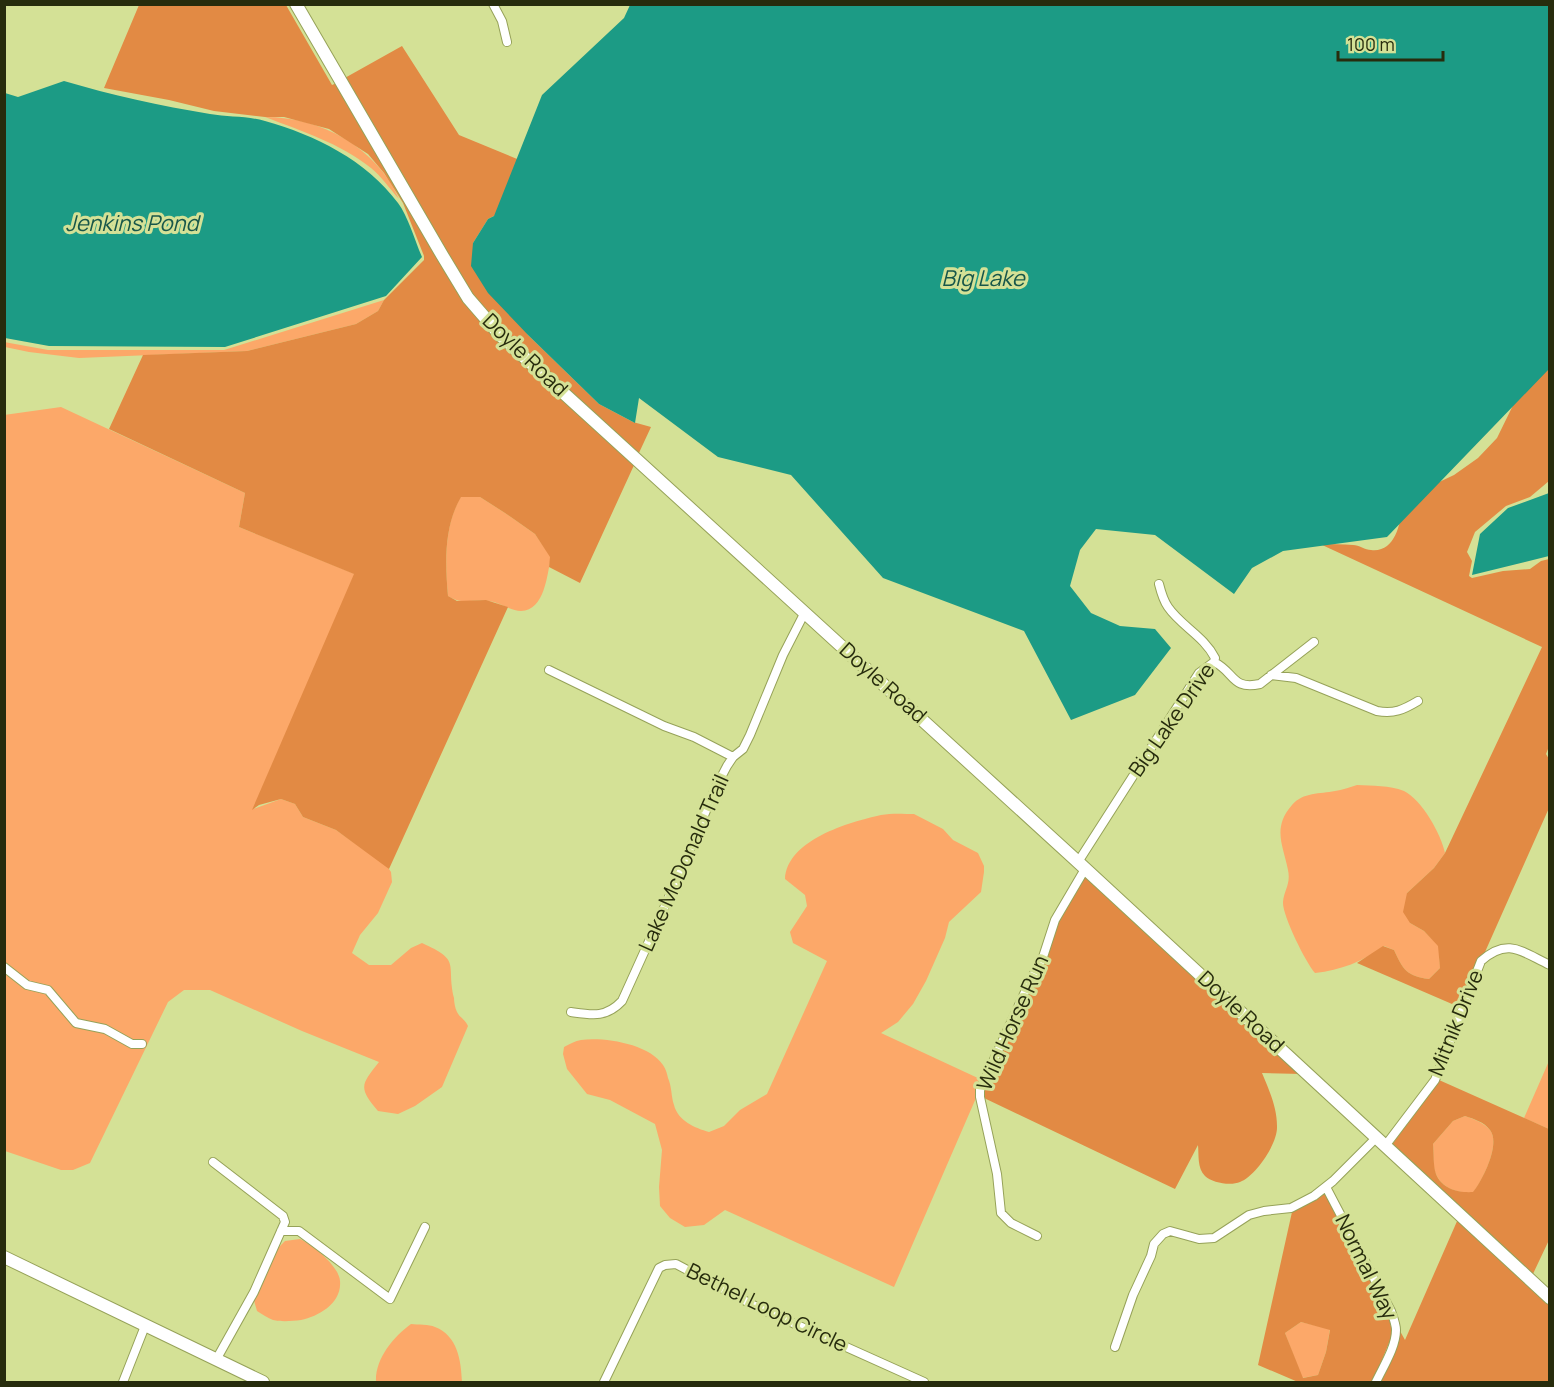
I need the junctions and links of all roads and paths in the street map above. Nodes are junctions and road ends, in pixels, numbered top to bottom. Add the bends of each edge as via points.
1 (296, 4) edge
2 (493, 4) edge
3 (507, 42) dead end
4 (1159, 584) dead end
5 (805, 612) junction
6 (1314, 642) dead end
7 (1214, 662) junction
8 (549, 670) dead end
9 (1271, 675) junction
10 (1418, 701) dead end
11 (734, 757) junction
12 (1082, 865) junction
13 (1550, 965) edge
14 (4, 967) edge
15 (571, 1012) dead end
16 (142, 1044) dead end
17 (1381, 1142) junction
18 (213, 1162) dead end
19 (1326, 1187) junction
20 (425, 1227) dead end
21 (281, 1232) junction
22 (1037, 1236) dead end
23 (4, 1257) edge
24 (1550, 1298) edge
25 (145, 1326) junction
26 (1114, 1347) dead end
27 (216, 1360) junction
28 (123, 1383) edge
29 (263, 1383) edge
30 (604, 1383) edge
31 (924, 1383) edge
32 (1377, 1383) edge

1 - 5 main road, Doyle Road via 468,298 500,334
2 - 3 street
4 - 7 street, Big Lake Drive via 1168,607 1203,641
5 - 11 street, Lake McDonald Trail via 750,735
5 - 12 main road, Doyle Road
6 - 9 street
7 - 9 street via 1243,686 1260,684
7 - 12 street, Big Lake Drive via 1199,673
8 - 11 street
9 - 10 street via 1296,678 1377,711 1402,711
11 - 15 street, Lake McDonald Trail via 715,789 622,1001 603,1015
12 - 17 main road, Doyle Road
12 - 22 street, Wild Horse Run via 980,1090 1001,1213 1011,1223
13 - 17 street, Mitnik Drive via 1504,947 1481,961 1435,1080
14 - 16 street via 27,985 48,990 76,1023 105,1029 132,1044
17 - 19 street, Mitnik Drive
17 - 24 main road, Doyle Road
18 - 21 street via 283,1216
19 - 26 street, Mitnik Drive via 1291,1208 1249,1215 1214,1238 1199,1239 1170,1231 1163,1234 1154,1244
19 - 32 street, Normal Way via 1394,1321 1395,1338
20 - 21 street via 390,1299 299,1231
21 - 27 street via 254,1292
23 - 25 main road
25 - 27 main road
25 - 28 street
27 - 29 main road
30 - 31 street, Bethel Loop Circle via 658,1268 676,1264 755,1306

